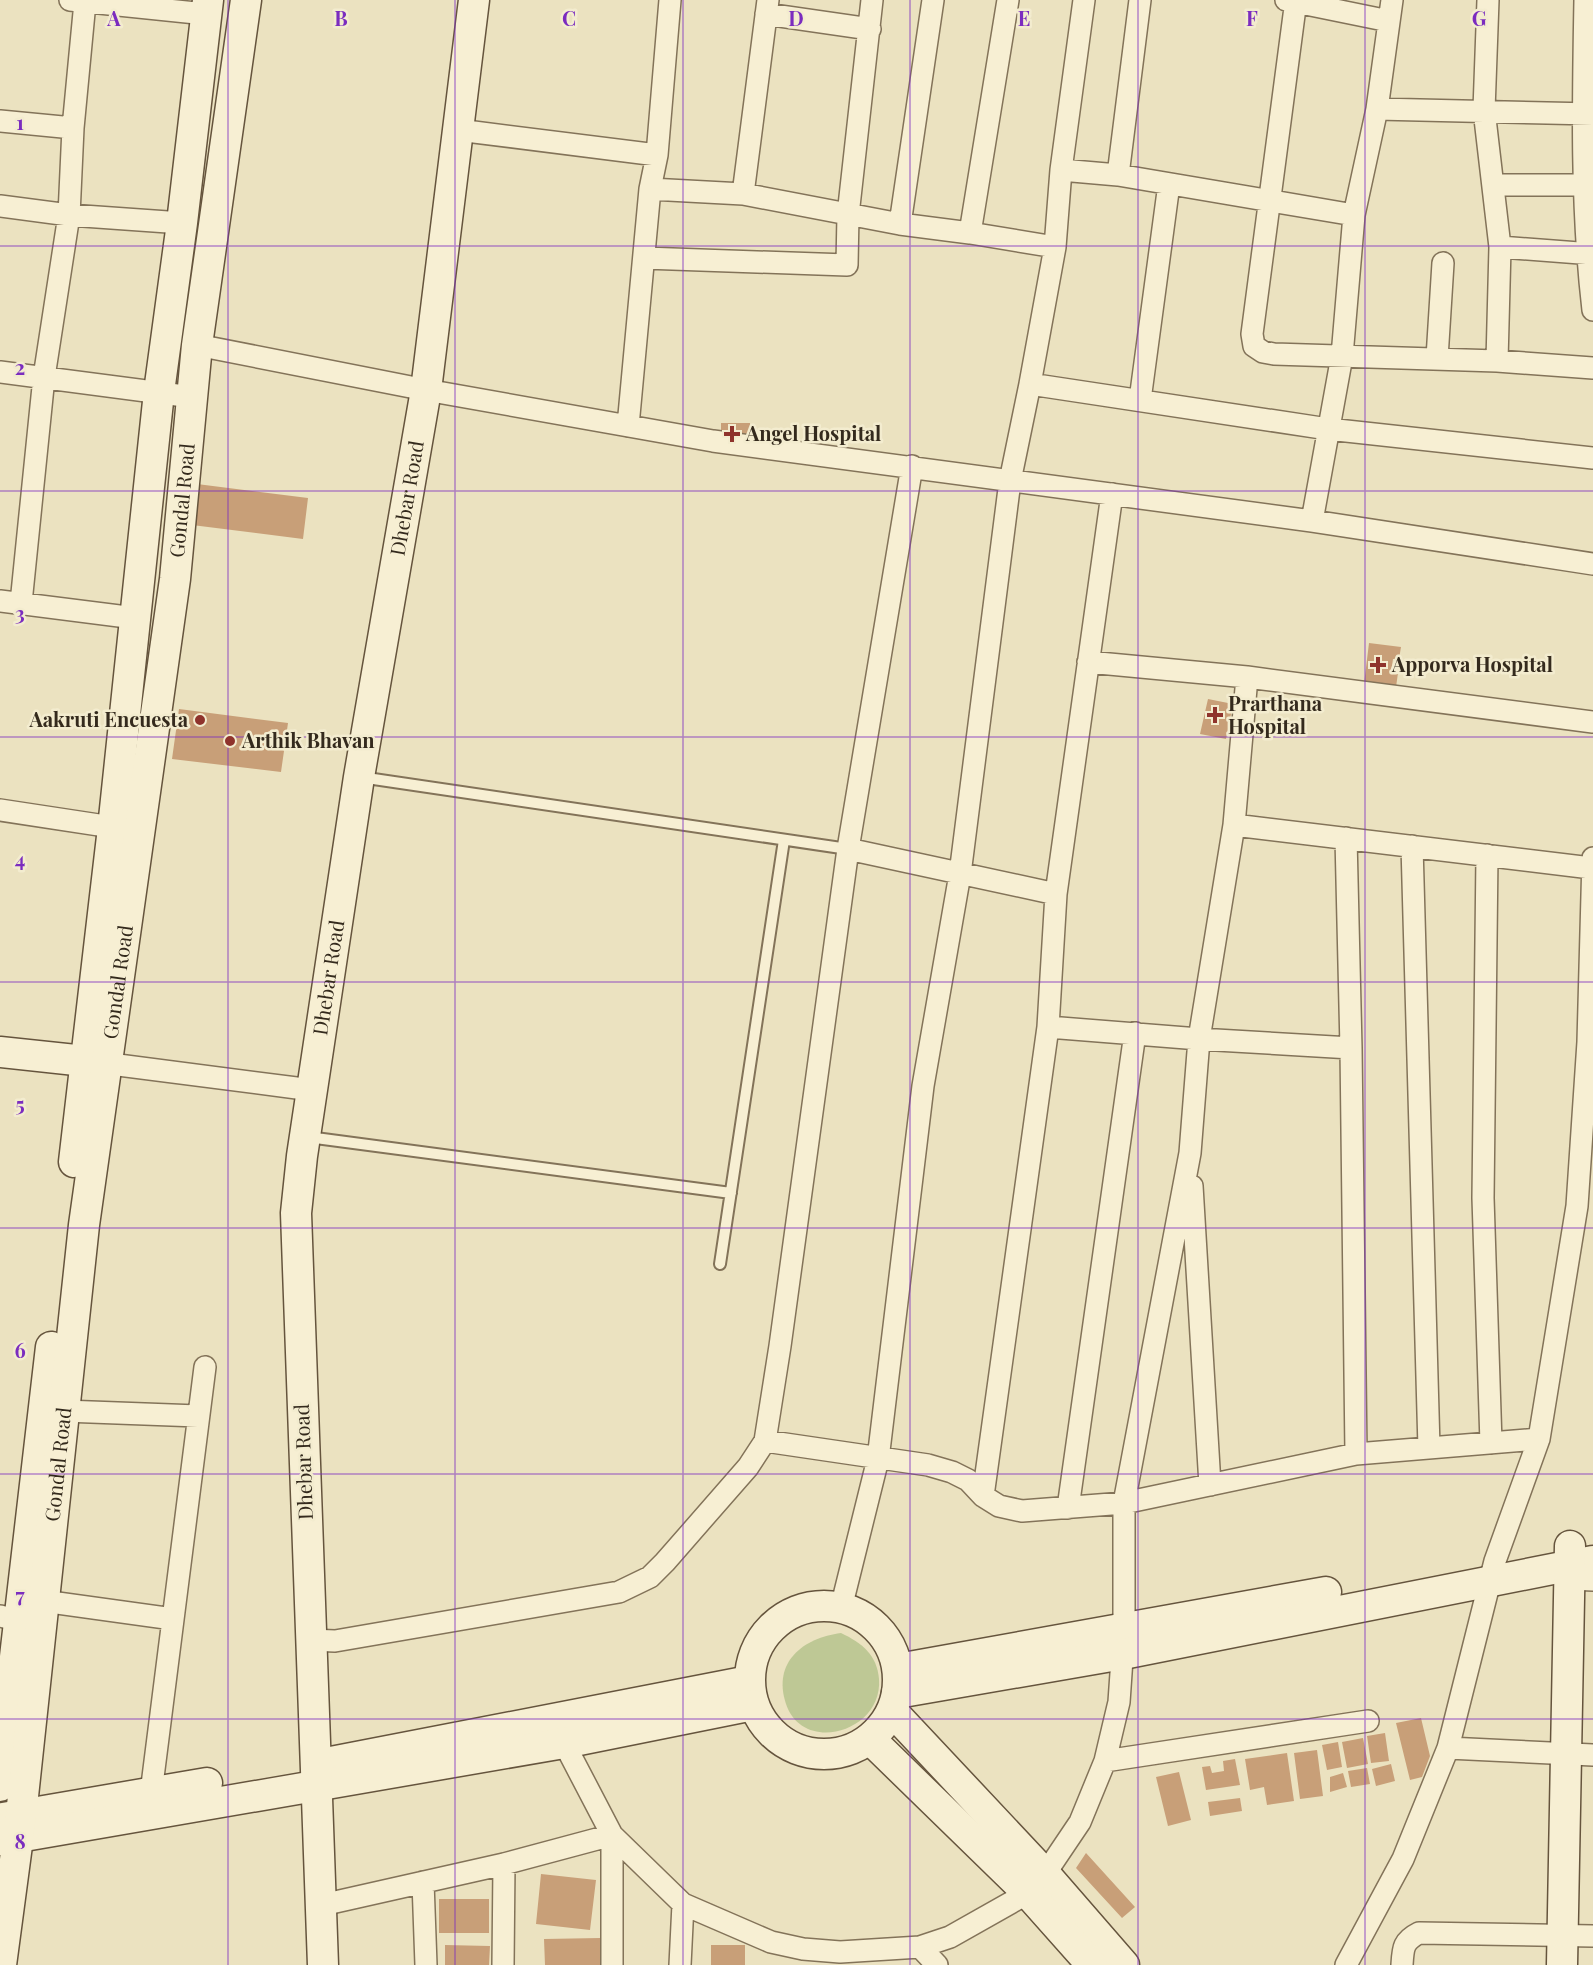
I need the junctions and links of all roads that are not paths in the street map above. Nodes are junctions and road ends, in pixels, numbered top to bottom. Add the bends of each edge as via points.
1 (246, 0) edge
2 (474, 0) edge
3 (670, 0) edge
4 (872, 0) edge
5 (933, 0) edge
6 (1008, 0) edge
7 (1084, 0) edge
8 (1140, 0) edge
9 (1392, 0) edge
10 (1488, 0) edge
11 (1585, 0) edge
12 (77, 1) edge
13 (1292, 1) edge
14 (207, 7) edge
15 (767, 7) edge
16 (1389, 21) junction
17 (870, 29) junction
18 (1377, 109) junction
19 (1484, 110) junction
20 (1588, 114) edge
21 (0, 121) edge
22 (73, 128) junction
23 (458, 130) junction
24 (657, 155) junction
25 (1061, 170) junction
26 (1118, 175) junction
27 (1169, 184) junction
28 (1493, 185) junction
29 (1590, 185) edge
30 (650, 189) junction
31 (743, 194) junction
32 (1270, 202) junction
33 (0, 206) edge
34 (69, 215) junction
35 (848, 215) junction
36 (1354, 215) junction
37 (182, 223) junction
38 (900, 224) junction
39 (970, 234) junction
40 (1055, 247) junction
41 (1500, 247) junction
42 (1590, 254) edge
43 (644, 258) junction
44 (1443, 263) dead end
45 (1593, 310) edge
46 (197, 345) junction
47 (1341, 356) junction
48 (1437, 358) junction
49 (1497, 361) junction
50 (1593, 368) edge
51 (0, 372) edge
52 (44, 377) junction
53 (1030, 384) junction
54 (426, 390) junction
55 (159, 392) junction
56 (192, 397) junction
57 (1140, 400) junction
58 (628, 426) junction
59 (1328, 429) junction
60 (1593, 458) edge
61 (912, 466) junction
62 (1010, 481) junction
63 (1112, 494) junction
64 (1312, 521) junction
65 (1593, 564) edge
66 (10, 602) edge
67 (135, 618) junction
68 (1088, 662) junction
69 (1247, 677) junction
70 (1593, 722) edge
71 (359, 777) junction
72 (0, 810) edge
73 (1234, 825) junction
74 (127, 829) junction
75 (1346, 838) junction
76 (784, 840) junction
77 (1412, 846) junction
78 (848, 849) junction
79 (1486, 855) junction
80 (1592, 863) edge
81 (960, 874) junction
82 (1056, 894) junction
83 (1048, 1027) junction
84 (1135, 1033) junction
85 (1199, 1039) junction
86 (1591, 1042) edge
87 (1351, 1048) junction
88 (0, 1052) edge
89 (97, 1062) junction
90 (312, 1090) junction
91 (305, 1137) junction
92 (1190, 1153) junction
93 (731, 1193) junction
94 (720, 1264) dead end
95 (205, 1367) dead end
96 (64, 1412) junction
97 (198, 1416) junction
98 (1539, 1439) junction
99 (765, 1441) junction
100 (1491, 1443) junction
101 (1429, 1448) junction
102 (1356, 1454) junction
103 (878, 1459) junction
104 (1210, 1485) junction
105 (983, 1496) junction
106 (1124, 1503) junction
107 (1068, 1508) junction
108 (1581, 1562) edge
109 (1492, 1571) junction
110 (841, 1608) junction
111 (26, 1616) edge
112 (173, 1619) junction
113 (310, 1640) junction
114 (1124, 1642) junction
115 (896, 1691) junction
116 (751, 1693) junction
117 (1368, 1721) dead end
118 (870, 1739) junction
119 (564, 1743) junction
120 (1448, 1748) junction
121 (1580, 1755) edge
122 (1105, 1761) junction
123 (318, 1775) junction
124 (0, 1786) edge
125 (151, 1793) junction
126 (10, 1828) edge
127 (612, 1835) junction
128 (504, 1864) junction
129 (423, 1882) junction
130 (1037, 1883) junction
131 (683, 1904) junction
132 (322, 1905) junction
133 (1562, 1935) junction
134 (1593, 1936) edge
135 (920, 1947) junction
136 (1, 1965) edge
137 (323, 1965) edge
138 (426, 1965) edge
139 (503, 1965) edge
140 (612, 1965) edge
141 (680, 1965) edge
142 (937, 1965) edge
143 (1092, 1965) edge
144 (1124, 1965) edge
145 (1346, 1965) edge
146 (1402, 1965) edge
147 (1562, 1965) edge

1 - 46 main road, Gondal Road
2 - 23 main road, Dhebar Road
3 - 24 street
4 - 17 street
5 - 38 street
6 - 39 street
7 - 25 street
8 - 26 street
9 - 16 street
10 - 19 street
11 - 20 street
12 - 14 street
12 - 22 street
13 - 16 street
13 - 32 street
14 - 37 main road, Gondal Road
15 - 17 street
15 - 31 street
16 - 18 street
17 - 35 street
18 - 19 street
18 - 36 street
19 - 20 street
19 - 28 street
20 - 29 street
21 - 22 street
22 - 34 street
23 - 24 street
23 - 54 main road, Dhebar Road
24 - 30 street
25 - 26 street
25 - 40 street
26 - 27 street
27 - 32 street
27 - 57 street
28 - 29 street
28 - 41 street
29 - 42 street
30 - 31 street
30 - 43 street
31 - 35 street
32 - 36 street
32 - 47 street via 1252,334 1254,346 1263,352
33 - 34 street
34 - 37 street
34 - 52 street
35 - 38 street
35 - 43 street via 847,265
36 - 47 street
37 - 55 main road, Gondal Road
38 - 39 street
39 - 40 street
40 - 53 street
41 - 42 street
41 - 49 street
42 - 45 street
43 - 58 street
44 - 48 street
46 - 54 street
46 - 56 main road, Gondal Road
47 - 48 street
47 - 59 street
48 - 49 street
49 - 50 street
51 - 52 street
52 - 55 street
52 - 66 street
53 - 57 street
53 - 62 street
54 - 58 street
54 - 71 main road, Dhebar Road
55 - 56 street
55 - 67 main road, Gondal Road
56 - 74 main road, Gondal Road via 175,579
57 - 59 street
58 - 61 street
59 - 60 street
59 - 64 street
61 - 62 street
61 - 78 street
62 - 63 street
62 - 81 street
63 - 64 street
63 - 68 street
64 - 65 street
66 - 67 street
67 - 74 main road, Gondal Road
68 - 69 street
68 - 82 street
69 - 70 street
69 - 73 street
71 - 76 lane
71 - 90 main road, Dhebar Road
72 - 74 street
73 - 75 street
73 - 85 street
74 - 89 main road, Gondal Road
75 - 77 street
75 - 87 street
76 - 78 lane
76 - 93 lane
77 - 79 street
77 - 101 street
78 - 81 street
78 - 99 street
79 - 80 street
79 - 100 street via 1483,1198
80 - 86 street
81 - 82 street
81 - 103 street via 923,1086
82 - 83 street
83 - 84 street
83 - 105 street
84 - 85 street
84 - 107 street
85 - 87 street
85 - 92 street
86 - 98 street via 1577,1206
87 - 102 street
88 - 89 main road
89 - 90 street
89 - 96 main road, Gondal Road
89 - 111 main road, Gondal Road
90 - 91 main road, Dhebar Road
91 - 93 lane
91 - 113 main road, Dhebar Road via 296,1213
92 - 104 street
92 - 106 street
93 - 94 lane
95 - 97 street
96 - 97 street
96 - 111 main road, Gondal Road
97 - 112 street
98 - 100 street
98 - 109 street
99 - 103 street
99 - 113 street via 748,1467 665,1562 636,1585 619,1592 335,1641
100 - 101 street
101 - 102 street
102 - 104 street
103 - 105 street via 952,1472 968,1480
103 - 110 street
104 - 106 street
105 - 107 street via 999,1506 1022,1511
106 - 107 street
106 - 114 street
108 - 109 main road
108 - 121 main road
109 - 114 main road
109 - 120 street
110 - 115 main road via 861,1616 891,1648
110 - 116 main road via 797,1611 778,1623 762,1639 753,1659
111 - 112 street
111 - 124 main road, Gondal Road
111 - 126 main road, Gondal Road
112 - 125 street
113 - 123 main road, Dhebar Road
114 - 115 main road
114 - 122 street via 1119,1702
115 - 118 main road via 882,1726
115 - 130 main road
116 - 118 main road via 764,1725 782,1742 803,1751 826,1755 849,1750
116 - 119 main road
116 - 123 main road
117 - 122 street
118 - 130 main road
119 - 123 main road
119 - 127 street
120 - 121 street
120 - 145 street via 1403,1859
121 - 133 main road
122 - 130 street via 1080,1822
123 - 125 main road
123 - 126 main road
123 - 132 main road, Dhebar Road
125 - 126 main road
126 - 136 main road, Gondal Road
127 - 128 street
127 - 131 street
127 - 140 street
128 - 129 street
128 - 139 street
129 - 132 street
129 - 138 street
130 - 135 street via 950,1937
130 - 143 main road
130 - 144 main road
131 - 135 street via 771,1942 803,1949 840,1952
131 - 141 street
132 - 137 main road, Dhebar Road
133 - 134 street
133 - 146 street via 1419,1933 1402,1947
133 - 147 main road
135 - 142 street

